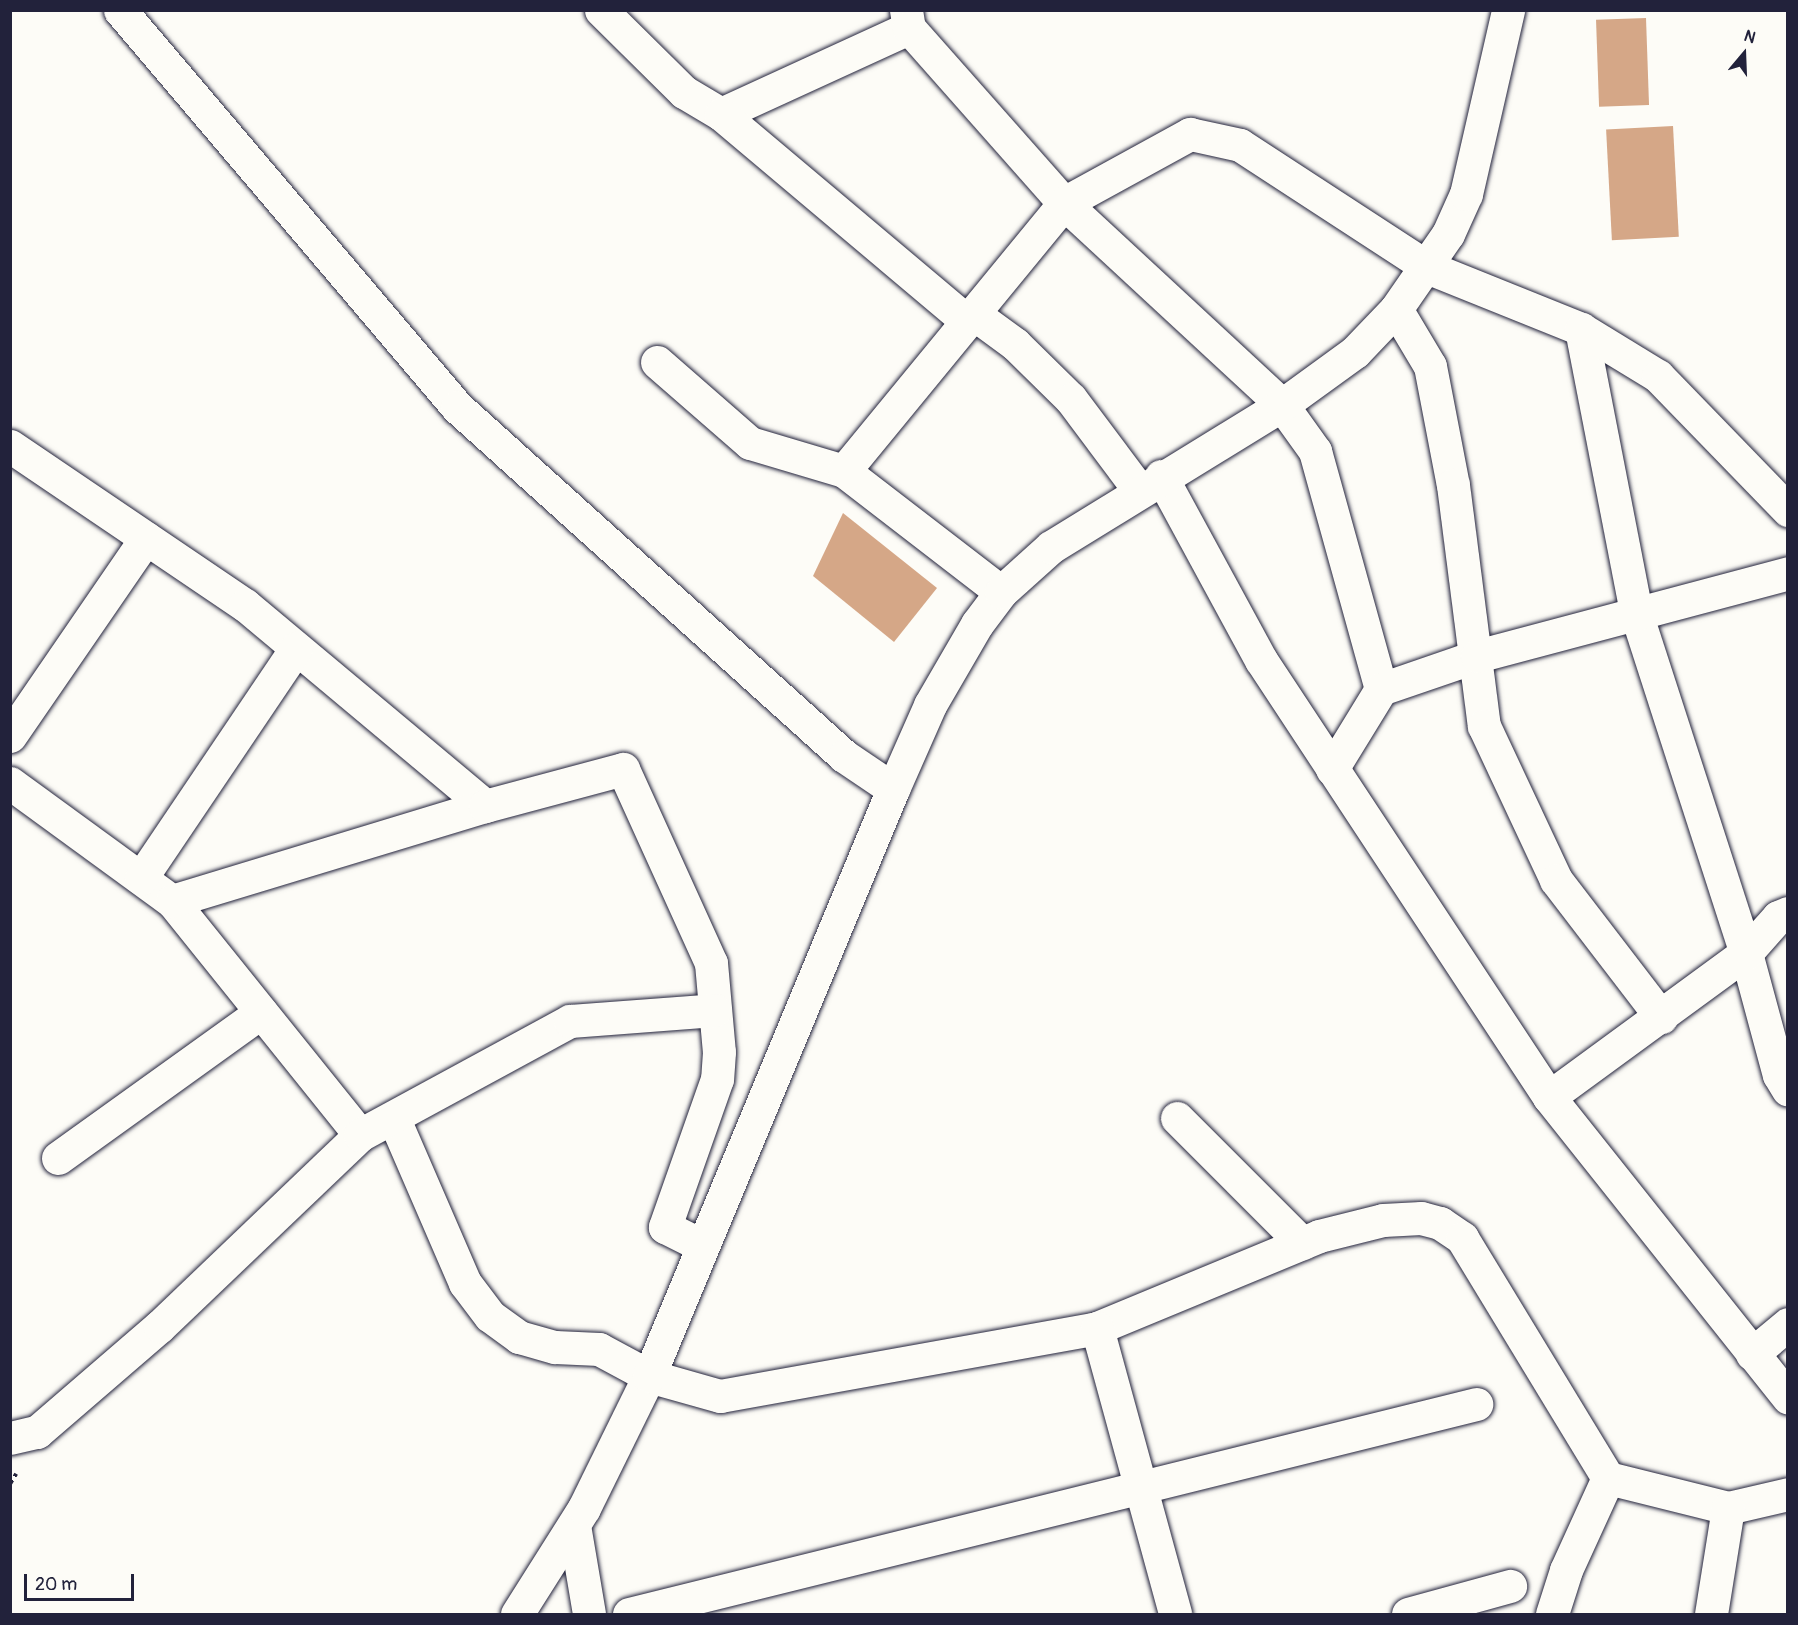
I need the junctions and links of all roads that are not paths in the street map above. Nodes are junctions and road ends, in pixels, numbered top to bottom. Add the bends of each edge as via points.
1 (120, 10) edge
2 (601, 10) edge
3 (1508, 10) edge
4 (907, 19) edge
5 (721, 114) junction
6 (1064, 203) junction
7 (1427, 267) junction
8 (1396, 309) junction
9 (970, 318) junction
10 (1581, 329) junction
11 (657, 362) dead end
12 (1282, 405) junction
13 (10, 446) edge
14 (844, 471) junction
15 (1150, 483) junction
16 (1788, 510) edge
17 (146, 538) junction
18 (1788, 573) edge
19 (1001, 592) junction
20 (1637, 616) junction
21 (296, 648) junction
22 (1477, 656) junction
23 (1381, 689) junction
24 (10, 736) edge
25 (1332, 769) junction
26 (10, 783) edge
27 (893, 789) junction
28 (485, 806) junction
29 (141, 878) junction
30 (172, 901) junction
31 (1788, 913) edge
32 (1746, 953) junction
33 (716, 1010) junction
34 (261, 1012) junction
35 (1661, 1017) junction
36 (1788, 1090) edge
37 (1550, 1096) junction
38 (1177, 1118) dead end
39 (394, 1119) junction
40 (360, 1135) junction
41 (58, 1158) dead end
42 (1302, 1243) junction
43 (703, 1246) junction
44 (1788, 1323) edge
45 (1097, 1328) junction
46 (1752, 1354) junction
47 (649, 1376) junction
48 (1788, 1397) edge
49 (1476, 1404) dead end
50 (10, 1438) edge
51 (1608, 1478) junction
52 (1140, 1485) junction
53 (1788, 1494) edge
54 (1728, 1508) junction
55 (574, 1525) junction
56 (1510, 1586) dead end
57 (517, 1614) edge
58 (589, 1614) edge
59 (629, 1614) edge
60 (1175, 1614) edge
61 (1408, 1614) edge
62 (1552, 1614) edge
63 (1711, 1614) edge

1 - 27 street via 457,407 844,756
2 - 5 street via 684,92
3 - 7 street via 1466,194
4 - 5 street
4 - 6 street
5 - 9 street
6 - 7 street via 1190,134 1240,145
6 - 9 street
6 - 12 street
7 - 8 street
7 - 10 street
8 - 12 street via 1354,352
8 - 22 street via 1430,366
9 - 14 street
9 - 15 street via 1015,344
10 - 16 street via 1658,376
10 - 20 street
11 - 14 street via 750,443
12 - 15 street
12 - 23 street via 1315,451
13 - 17 street
14 - 19 street
15 - 19 street via 1051,547
15 - 25 street
17 - 21 street via 245,605
17 - 24 street
18 - 20 street
19 - 27 street via 977,624 930,705
20 - 22 street
20 - 32 street
21 - 28 street
21 - 29 street
22 - 23 street
22 - 35 street via 1484,726 1556,880
23 - 25 street
25 - 37 street
26 - 29 street
27 - 43 street
28 - 30 street
28 - 33 street via 623,769 711,963
29 - 30 street
30 - 34 street
31 - 32 street via 1778,917
32 - 35 street
32 - 36 street via 1779,1076
33 - 39 street via 570,1021
33 - 43 street via 717,1079 665,1227
34 - 40 street
34 - 41 street
35 - 37 street
37 - 46 street
38 - 42 street
39 - 40 street
39 - 47 street via 465,1283 490,1316 519,1337 555,1347 599,1349
40 - 50 street via 160,1326 37,1432
42 - 45 street
42 - 51 street via 1383,1220 1421,1218 1462,1238
43 - 47 street
44 - 46 street
45 - 47 street via 720,1396
45 - 52 street
46 - 48 street
47 - 55 street
49 - 52 street
51 - 54 street
51 - 62 street via 1566,1570
52 - 59 street
52 - 60 street
53 - 54 street
54 - 63 street
55 - 57 street
55 - 58 street
56 - 61 street

